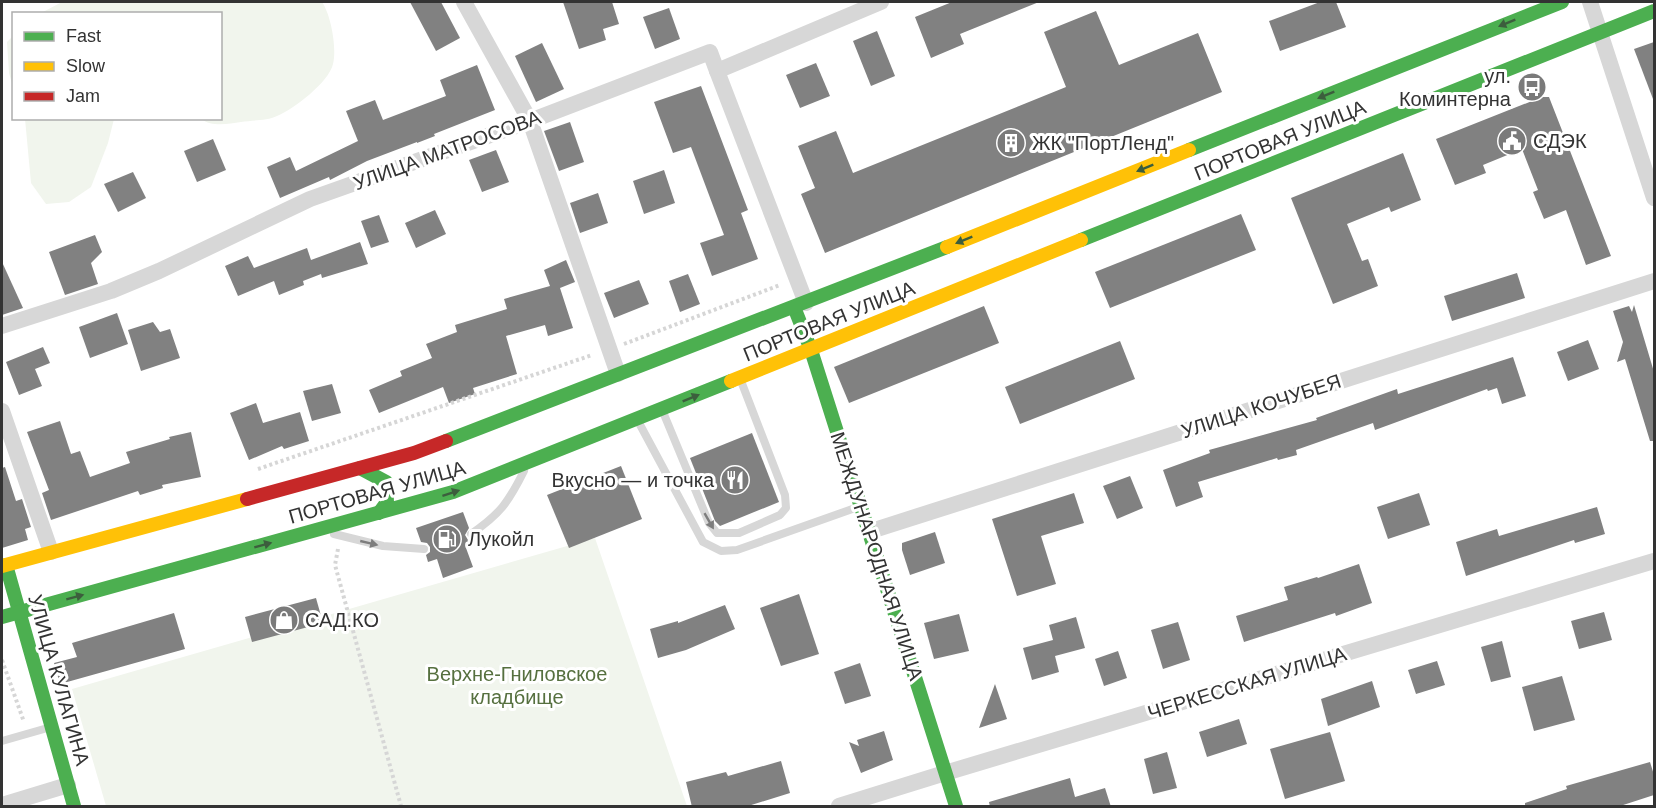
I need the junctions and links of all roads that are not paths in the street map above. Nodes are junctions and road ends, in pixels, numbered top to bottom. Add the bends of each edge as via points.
1 (464, 2) edge
2 (881, 2) edge
3 (1562, 2) edge
4 (1590, 2) edge
5 (1654, 11) edge
6 (1600, 33) junction
7 (717, 71) junction
8 (530, 121) junction
9 (1654, 198) edge
10 (1654, 281) edge
11 (800, 305) junction
12 (2, 326) edge
13 (811, 350) junction
14 (618, 374) junction
15 (740, 378) junction
16 (662, 409) junction
17 (2, 411) edge
18 (637, 419) junction
19 (528, 462) junction
20 (360, 468) junction
21 (861, 506) junction
22 (379, 513) junction
23 (316, 530) junction
24 (868, 532) junction
25 (471, 534) dead end
26 (424, 549) dead end
27 (51, 552) junction
28 (1654, 561) edge
29 (4, 565) edge
30 (18, 612) junction
31 (2, 617) edge
32 (51, 727) junction
33 (2, 741) edge
34 (945, 773) junction
35 (68, 785) junction
36 (2, 805) edge
37 (74, 807) edge
38 (839, 807) edge
39 (956, 807) edge

1 - 8 street
2 - 7 street
3 -> 11 main road, ПОРТОВАЯ УЛИЦА
4 - 6 street
5 - 6 main road, ПОРТОВАЯ УЛИЦА
6 - 9 street
6 - 13 main road, ПОРТОВАЯ УЛИЦА
7 - 8 street, УЛИЦА МАТРОСОВА via 710,52
7 - 11 street, МЕЖДУНАРОДНАЯ УЛИЦА via 797,278
8 - 12 street, УЛИЦА МАТРОСОВА via 310,199 111,291
8 - 14 street
10 - 24 street, УЛИЦА КОЧУБЕЯ
11 - 13 main road, МЕЖДУНАРОДНАЯ УЛИЦА
11 - 14 main road, ПОРТОВАЯ УЛИЦА
13 - 15 main road, ПОРТОВАЯ УЛИЦА
13 - 21 main road, МЕЖДУНАРОДНАЯ УЛИЦА
14 - 20 main road, ПОРТОВАЯ УЛИЦА via 414,453
16 -> 15 main road, ПОРТОВАЯ УЛИЦА
16 -> 15 lane via 709,524 717,532 739,533 780,516 786,508 785,495
16 - 18 main road, ПОРТОВАЯ УЛИЦА
17 - 27 street
18 - 19 main road, ПОРТОВАЯ УЛИЦА
18 - 21 lane via 703,542 721,551 737,550
22 -> 19 main road, ПОРТОВАЯ УЛИЦА via 453,492
19 - 25 lane via 512,495 494,518
20 - 22 main road via 386,482 387,502
20 - 27 main road, ПОРТОВАЯ УЛИЦА
21 - 24 main road, МЕЖДУНАРОДНАЯ УЛИЦА
22 - 23 main road, ПОРТОВАЯ УЛИЦА
23 -> 26 lane via 382,546
30 -> 23 main road, ПОРТОВАЯ УЛИЦА
24 - 34 main road, МЕЖДУНАРОДНАЯ УЛИЦА
27 - 29 main road, ПОРТОВАЯ УЛИЦА
28 - 34 street, ЧЕРКЕССКАЯ УЛИЦА
29 - 30 main road, УЛИЦА КУЛАГИНА
30 - 31 main road, ПОРТОВАЯ УЛИЦА
30 - 32 main road, УЛИЦА КУЛАГИНА
32 - 33 lane
32 - 35 main road, УЛИЦА КУЛАГИНА
34 - 38 street, ЧЕРКЕССКАЯ УЛИЦА
34 - 39 main road, МЕЖДУНАРОДНАЯ УЛИЦА
35 - 36 street
35 - 37 main road, УЛИЦА КУЛАГИНА

